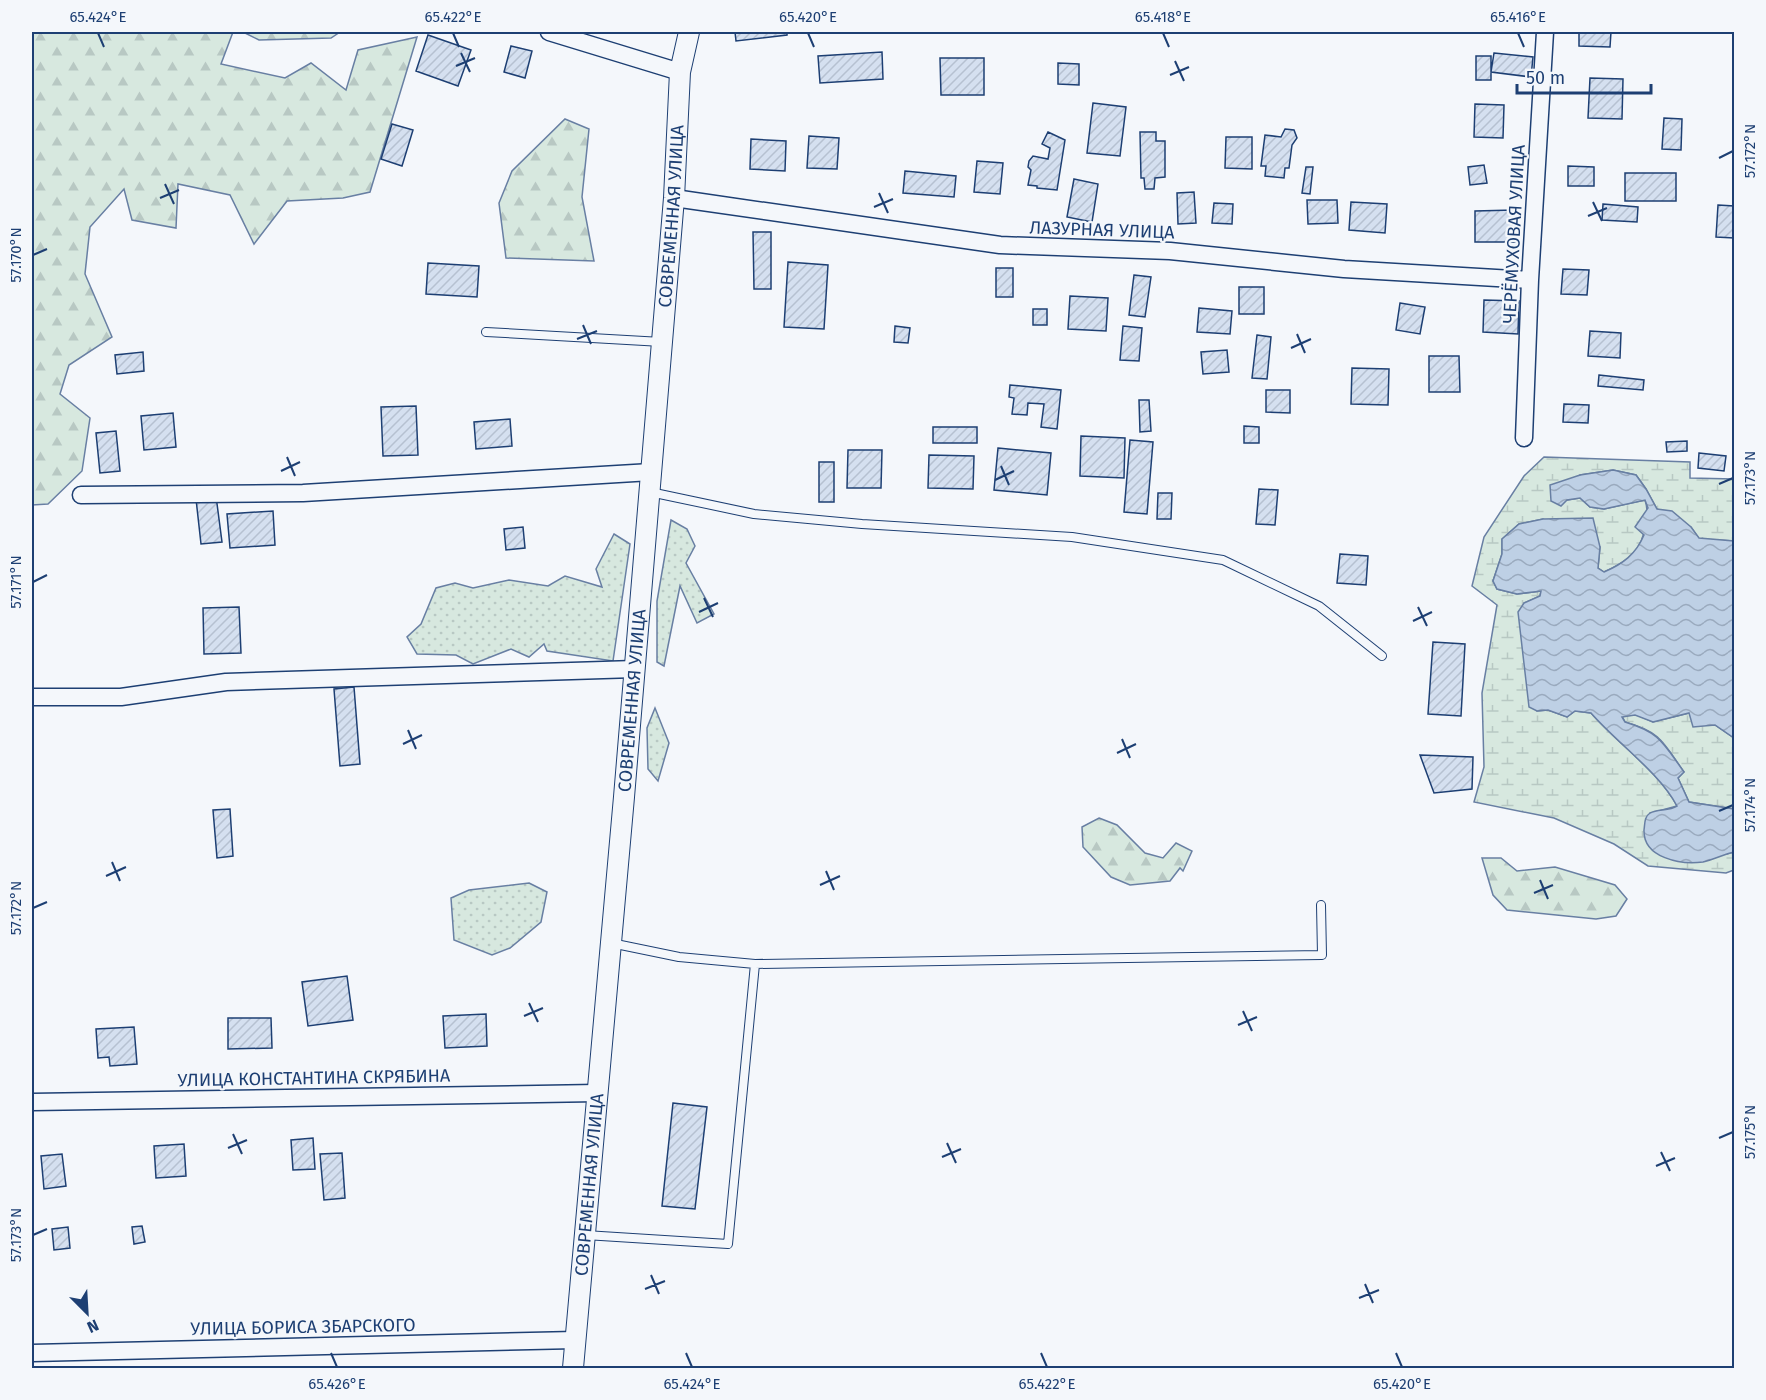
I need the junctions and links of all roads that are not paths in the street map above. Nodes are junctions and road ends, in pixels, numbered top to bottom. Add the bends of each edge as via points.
1 (549, 32) edge
2 (689, 32) edge
3 (1545, 32) edge
4 (680, 72) junction
5 (674, 198) junction
6 (1530, 280) junction
7 (486, 332) dead end
8 (662, 342) junction
9 (1524, 438) dead end
10 (650, 482) junction
11 (81, 495) dead end
12 (1382, 656) dead end
13 (635, 669) junction
14 (32, 697) edge
15 (1321, 905) dead end
16 (611, 943) junction
17 (755, 964) junction
18 (597, 1093) junction
19 (32, 1102) edge
20 (585, 1235) junction
21 (575, 1340) junction
22 (32, 1353) edge
23 (573, 1368) edge

1 - 4 street
2 - 4 street, СОВРЕМЕННАЯ УЛИЦА
3 - 6 street, ЧЕРЁМУХОВАЯ УЛИЦА
4 - 5 street, СОВРЕМЕННАЯ УЛИЦА
5 - 6 street, ЛАЗУРНАЯ УЛИЦА via 1000,245 1170,251 1344,269
5 - 8 street, СОВРЕМЕННАЯ УЛИЦА
6 - 9 street, ЧЕРЁМУХОВАЯ УЛИЦА
7 - 8 lane
8 - 10 street, СОВРЕМЕННАЯ УЛИЦА
10 - 11 street via 303,493
10 - 12 lane via 754,514 1072,537 1224,560 1319,606
10 - 13 street, СОВРЕМЕННАЯ УЛИЦА
13 - 14 street via 226,682 121,696
13 - 16 street, СОВРЕМЕННАЯ УЛИЦА
15 - 17 lane via 1322,955
16 - 17 lane via 679,957
16 - 18 street, СОВРЕМЕННАЯ УЛИЦА
17 - 20 lane via 728,1244
18 - 19 street, УЛИЦА КОНСТАНТИНА СКРЯБИНА
18 - 20 street, СОВРЕМЕННАЯ УЛИЦА
20 - 21 street, СОВРЕМЕННАЯ УЛИЦА
21 - 22 street, УЛИЦА БОРИСА ЗБАРСКОГО
21 - 23 street, СОВРЕМЕННАЯ УЛИЦА

